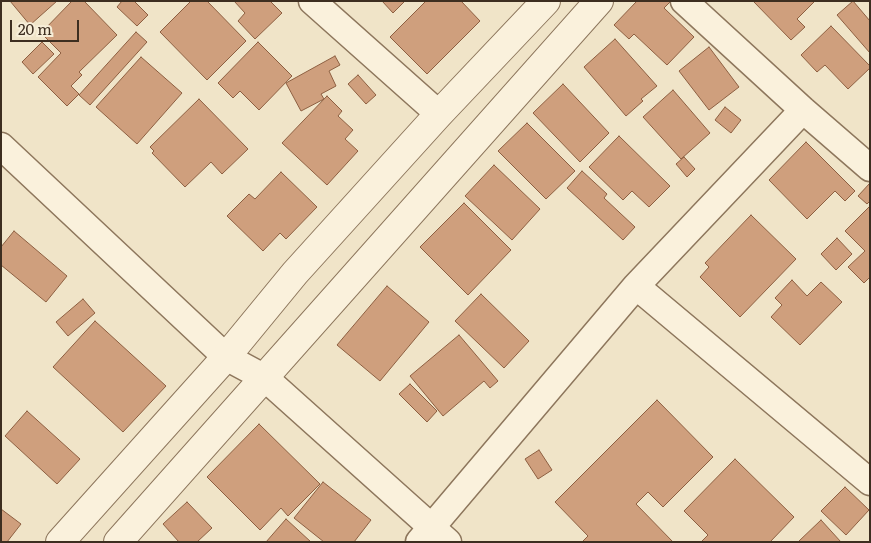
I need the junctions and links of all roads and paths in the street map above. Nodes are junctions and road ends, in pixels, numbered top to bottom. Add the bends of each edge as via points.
1 (312, 1) edge
2 (546, 1) edge
3 (599, 1) edge
4 (684, 1) edge
5 (803, 110) junction
6 (438, 114) junction
7 (1, 146) edge
8 (870, 168) edge
9 (636, 286) junction
10 (226, 357) junction
11 (265, 378) junction
12 (870, 482) edge
13 (433, 537) edge
14 (60, 542) edge
15 (118, 542) edge

1 - 6 street
2 - 6 street
3 - 11 street
4 - 5 street
5 - 8 street
5 - 9 street
6 - 10 street via 294,273
7 - 10 street
9 - 12 street
9 - 13 street
10 - 11 street
10 - 14 street
11 - 13 street
11 - 15 street

